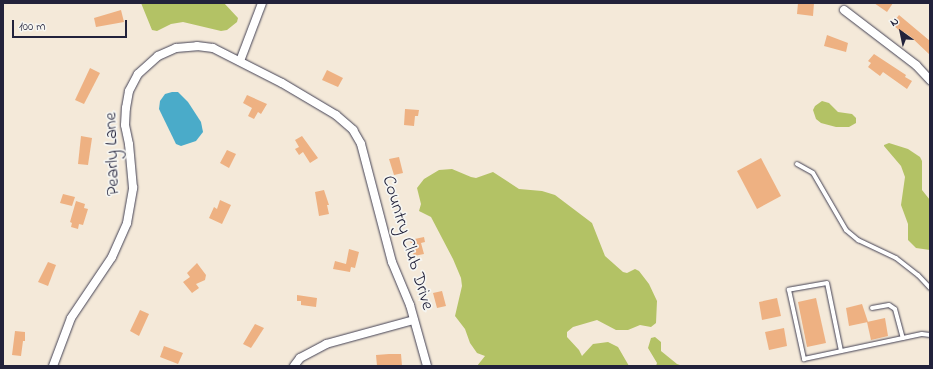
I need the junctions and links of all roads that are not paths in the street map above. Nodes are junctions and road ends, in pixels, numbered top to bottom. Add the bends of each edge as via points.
1 (262, 3) edge
2 (844, 10) dead end
3 (240, 61) junction
4 (930, 80) edge
5 (353, 130) joint
6 (798, 164) dead end
7 (930, 288) edge
8 (872, 308) dead end
9 (414, 320) junction
10 (930, 335) edge
11 (903, 338) junction
12 (841, 351) junction
13 (53, 366) edge
14 (294, 366) edge
15 (427, 366) edge

1 - 3 street
2 - 4 street via 916,65
3 - 5 street, Pearly Lane via 324,107
3 - 13 street, Pearly Lane via 212,48 176,48 166,51 150,62 133,82 129,91 125,126 133,188 127,223 112,258 71,318
5 - 9 street, Country Club Drive via 361,144 392,262
6 - 7 lane via 813,173 846,230 858,240 896,258
8 - 11 lane via 888,305 895,308
9 - 14 street via 326,344 300,358
9 - 15 street, Country Club Drive
10 - 11 lane
11 - 12 lane
12 - 12 lane via 804,359 789,290 827,283

